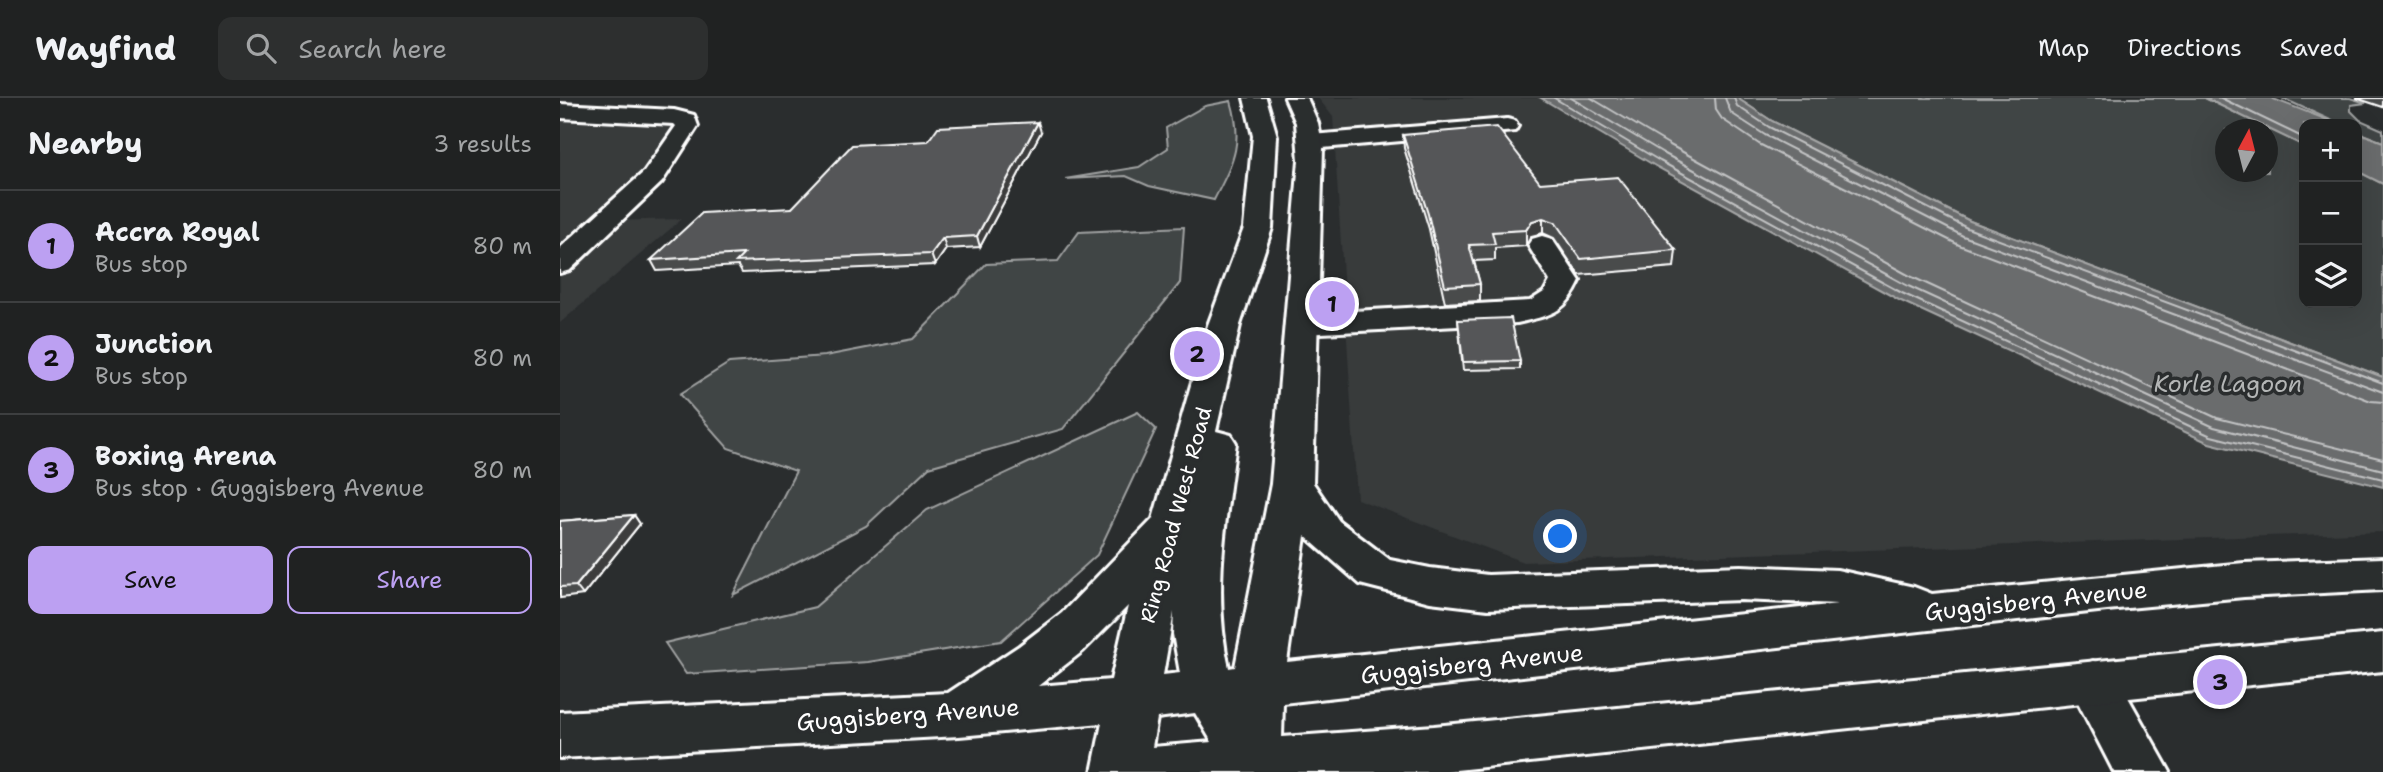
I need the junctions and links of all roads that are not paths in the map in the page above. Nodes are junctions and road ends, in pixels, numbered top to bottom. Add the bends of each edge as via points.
1 (1255, 98) edge
2 (1296, 98) edge
3 (560, 111) edge
4 (1507, 126) dead end
5 (1311, 142) junction
6 (1258, 228) junction
7 (1542, 245) dead end
8 (560, 264) edge
9 (1301, 324) junction
10 (1292, 484) junction
11 (1173, 523) junction
12 (2383, 574) edge
13 (2107, 593) junction
14 (2383, 652) edge
15 (2093, 681) junction
16 (1233, 690) junction
17 (1134, 699) junction
18 (959, 714) junction
19 (560, 735) edge
20 (1418, 760) edge
21 (1254, 767) edge
22 (1120, 772) edge
23 (1138, 772) edge
24 (2142, 772) edge

1 - 6 main road, Ring Road West Road via 1265,136
2 - 5 main road
3 - 8 main road via 674,117 686,120 687,126 653,177
4 - 5 main road
5 - 9 main road via 1314,158
6 - 11 main road, Ring Road West Road via 1224,325
6 - 16 main road via 1200,543 1197,634
7 - 9 main road via 1565,281 1557,298 1540,308 1477,316
9 - 10 main road
10 - 13 main road via 1324,531 1376,573 1441,586 1488,592 1741,583 1837,587 1938,609
10 - 16 main road
11 - 17 main road, Ring Road West Road
11 - 18 main road via 1079,625
12 - 13 main road, Guggisberg Avenue via 2244,580
13 - 16 main road, Guggisberg Avenue
14 - 15 main road
15 - 20 main road
15 - 24 main road
16 - 17 main road, Guggisberg Avenue
16 - 21 main road
17 - 18 main road, Guggisberg Avenue
17 - 22 main road, Ring Road West Road
18 - 19 main road, Guggisberg Avenue
20 - 21 main road
21 - 23 main road

